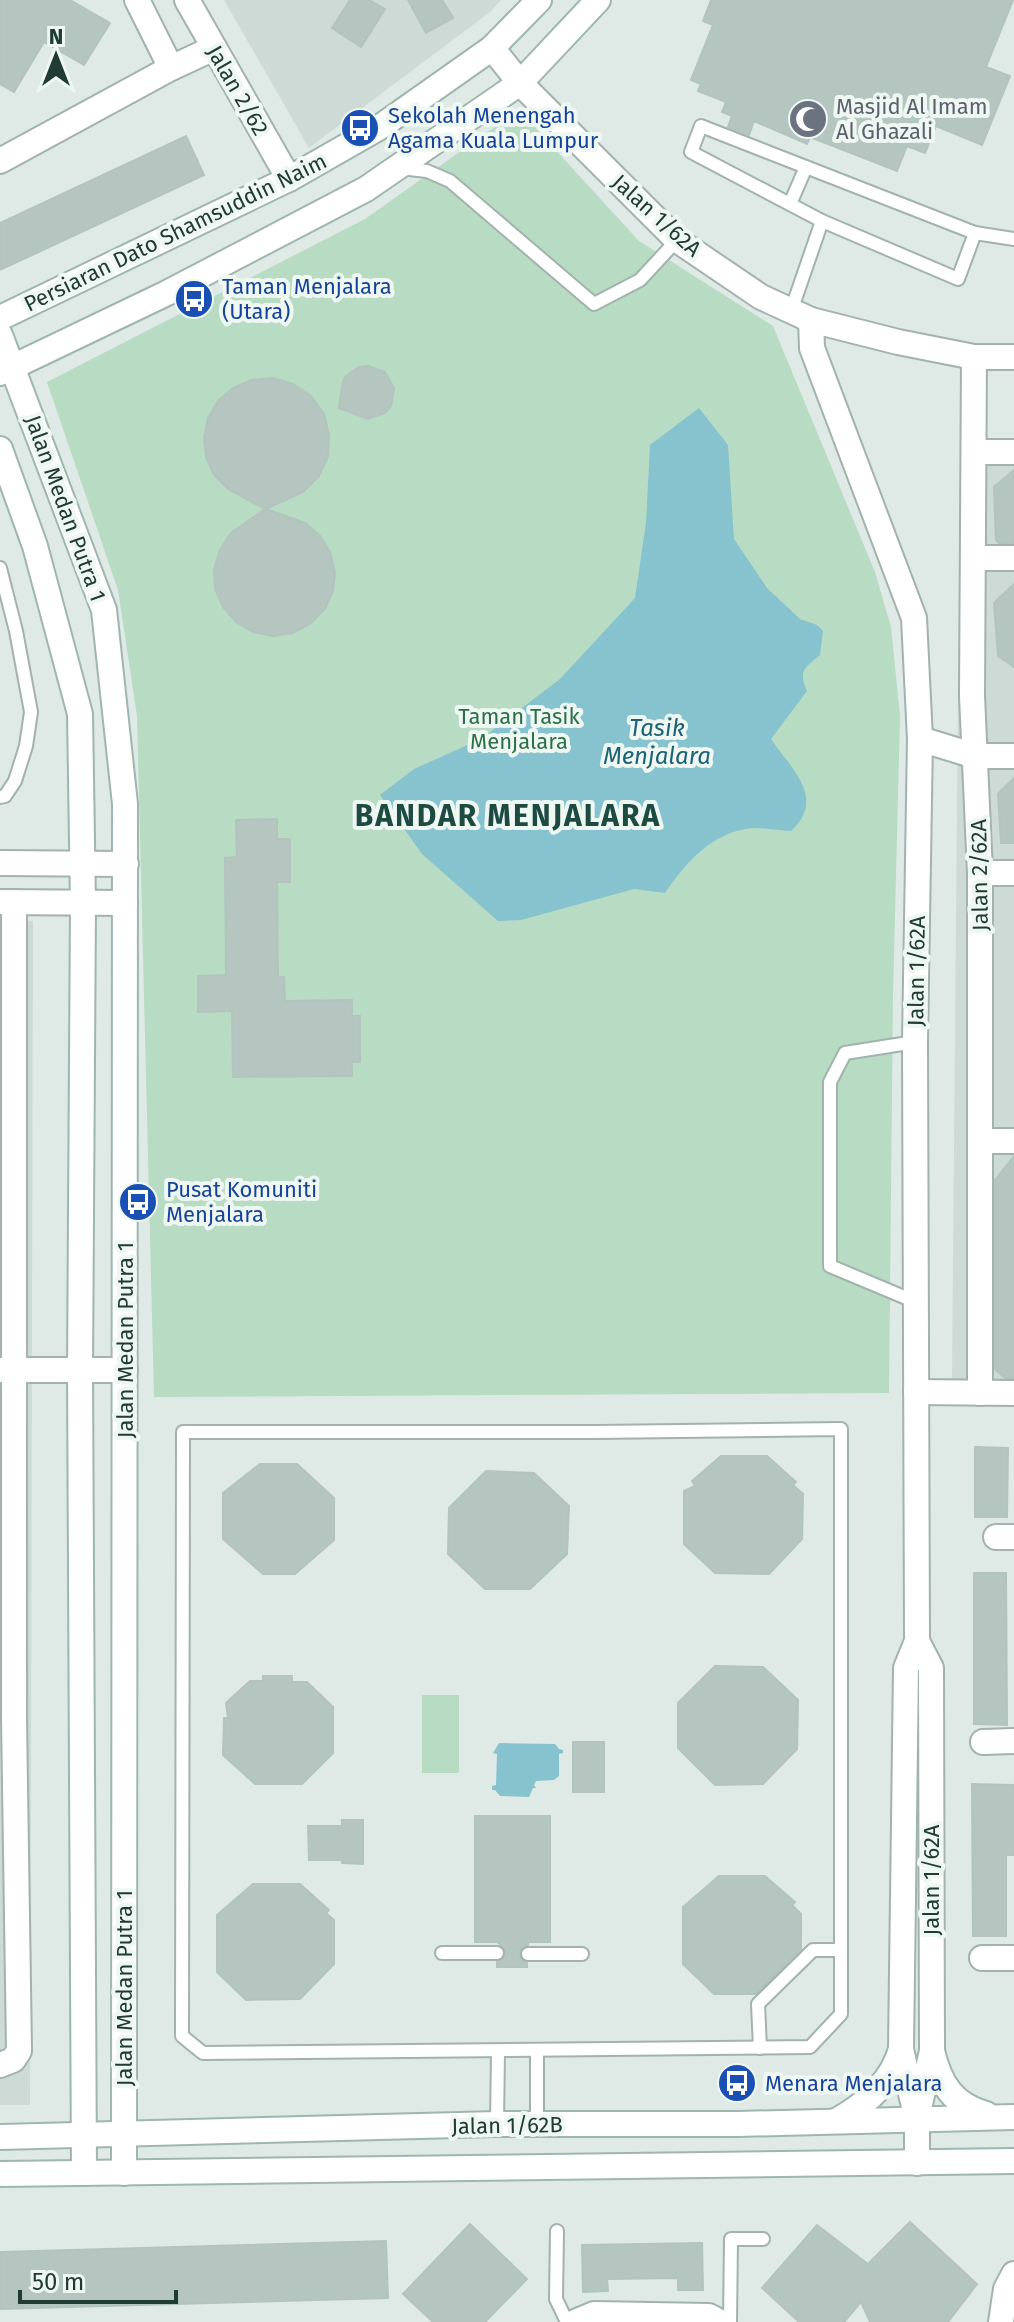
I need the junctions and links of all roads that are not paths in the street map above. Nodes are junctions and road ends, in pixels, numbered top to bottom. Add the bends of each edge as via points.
1 (137, 0) edge
2 (187, 0) edge
3 (539, 0) edge
4 (598, 0) edge
5 (214, 48) junction
6 (492, 48) junction
7 (171, 68) junction
8 (520, 83) junction
9 (0, 161) edge
10 (806, 167) junction
11 (400, 168) junction
12 (289, 179) junction
13 (790, 204) junction
14 (822, 221) junction
15 (975, 233) junction
16 (1014, 239) edge
17 (677, 240) junction
18 (801, 316) junction
19 (0, 318) edge
20 (0, 335) edge
21 (974, 357) junction
22 (1014, 357) edge
23 (7, 370) edge
24 (0, 449) edge
25 (974, 452) junction
26 (1014, 452) edge
27 (973, 558) junction
28 (1014, 558) edge
29 (0, 568) edge
30 (920, 739) junction
31 (975, 756) junction
32 (1014, 756) edge
33 (0, 797) edge
34 (0, 863) edge
35 (83, 864) junction
36 (126, 864) junction
37 (980, 873) junction
38 (1014, 873) edge
39 (7, 902) edge
40 (125, 903) junction
41 (83, 904) junction
42 (915, 1042) junction
43 (7, 1097) edge
44 (980, 1141) junction
45 (1014, 1141) edge
46 (916, 1302) junction
47 (7, 1370) edge
48 (80, 1370) junction
49 (125, 1370) junction
50 (916, 1392) junction
51 (980, 1393) junction
52 (1014, 1393) edge
53 (917, 1641) junction
54 (7, 1718) edge
55 (1014, 1741) edge
56 (983, 1742) dead end
57 (841, 1950) junction
58 (442, 1953) dead end
59 (497, 1953) dead end
60 (528, 1954) dead end
61 (582, 1954) dead end
62 (982, 1958) dead end
63 (1014, 1958) edge
64 (760, 2048) junction
65 (901, 2049) junction
66 (498, 2051) junction
67 (537, 2051) junction
68 (932, 2051) junction
69 (9, 2058) edge
70 (1006, 2117) edge
71 (917, 2120) junction
72 (836, 2121) junction
73 (497, 2124) junction
74 (537, 2125) junction
75 (83, 2136) junction
76 (124, 2136) junction
77 (0, 2137) edge
78 (1014, 2161) edge
79 (917, 2163) junction
80 (84, 2173) junction
81 (124, 2173) junction
82 (0, 2174) edge
83 (557, 2231) dead end
84 (763, 2239) dead end
85 (1014, 2274) edge
86 (567, 2322) edge
87 (575, 2322) edge
88 (720, 2322) edge
89 (730, 2322) edge
90 (1001, 2322) edge

1 - 7 street
2 - 5 street, Jalan 2/62
3 - 6 street, Persiaran Dato Shamsuddin Naim
4 - 8 street, Persiaran Dato Shamsuddin Naim
5 - 7 street
5 - 12 street, Jalan 2/62
6 - 8 street, Jalan 1/62A
6 - 12 street, Persiaran Dato Shamsuddin Naim via 380,127
7 - 9 street
8 - 11 street, Persiaran Dato Shamsuddin Naim
8 - 17 street, Jalan 1/62A
10 - 13 lane
10 - 13 lane via 701,126 691,152
10 - 15 lane
11 - 17 lane via 450,181 594,304 640,280
11 - 23 street, Persiaran Dato Shamsuddin Naim via 167,293
12 - 19 street, Persiaran Dato Shamsuddin Naim
13 - 14 lane
14 - 15 lane via 958,279
14 - 18 lane
15 - 16 lane
17 - 18 street, Jalan 1/62A
18 - 21 street, Jalan 1/62A
18 - 30 street, Jalan 1/62A via 914,618
20 - 23 street, Jalan Medan Putra 1
21 - 22 street, Jalan 1/62A
21 - 25 street, Jalan 2/62A
23 - 36 street, Jalan Medan Putra 1 via 104,610 125,804
24 - 35 street, Jalan Medan Putra 1 via 35,546 80,714
25 - 26 street
25 - 27 street, Jalan 2/62A
27 - 28 street
27 - 31 street, Jalan 2/62A
29 - 33 lane via 31,712 15,781
30 - 31 street
30 - 42 street, Jalan 1/62A
31 - 32 street
31 - 37 street, Jalan 2/62A
34 - 35 street
35 - 36 street
35 - 41 street, Jalan Medan Putra 1
36 - 40 street, Jalan Medan Putra 1
37 - 38 street
37 - 44 street, Jalan 2/62A
39 - 41 street
39 - 43 street
40 - 41 street
40 - 49 street, Jalan Medan Putra 1
41 - 48 street, Jalan Medan Putra 1
42 - 46 street, Jalan 1/62A
42 - 46 lane via 845,1053 830,1082 830,1266
43 - 47 street
44 - 45 street
44 - 51 street, Jalan 2/62A
46 - 50 street, Jalan 1/62A
47 - 48 street
47 - 54 street
48 - 49 street
48 - 75 street, Jalan Medan Putra 1
49 - 76 street, Jalan Medan Putra 1
50 - 51 street
50 - 53 street, Jalan 1/62A
51 - 52 street
53 - 65 street, Jalan 1/62A via 906,1668
53 - 68 street, Jalan 1/62A via 931,1668
54 - 69 street
55 - 56 street
57 - 64 lane via 813,1950 758,2004
57 - 64 lane via 841,2014 810,2047
57 - 66 lane via 841,1429 183,1432 182,2036 203,2053
58 - 59 lane
60 - 61 lane
62 - 63 street
64 - 67 lane
65 - 71 street, Jalan 1/62A
65 - 72 street via 888,2079
66 - 67 lane
66 - 73 lane
67 - 74 lane
68 - 70 street via 953,2097
68 - 71 street, Jalan 1/62A
70 - 71 street, Jalan 1/62B
71 - 72 street, Jalan 1/62B
71 - 79 street, Jalan 1/62A
72 - 74 street, Jalan 1/62B
73 - 74 street, Jalan 1/62B
73 - 76 street, Jalan 1/62B
75 - 76 street, Jalan 1/62B
75 - 77 street, Jalan 1/62B
75 - 80 street, Jalan Medan Putra 1
76 - 81 street, Jalan Medan Putra 1
78 - 79 street, Jalan 1/62B
79 - 81 street, Jalan 1/62B
80 - 81 street, Jalan 1/62B
80 - 82 street, Jalan 1/62B
83 - 86 lane via 556,2299
84 - 89 lane via 731,2239
85 - 90 street
87 - 88 street via 594,2314 709,2316

